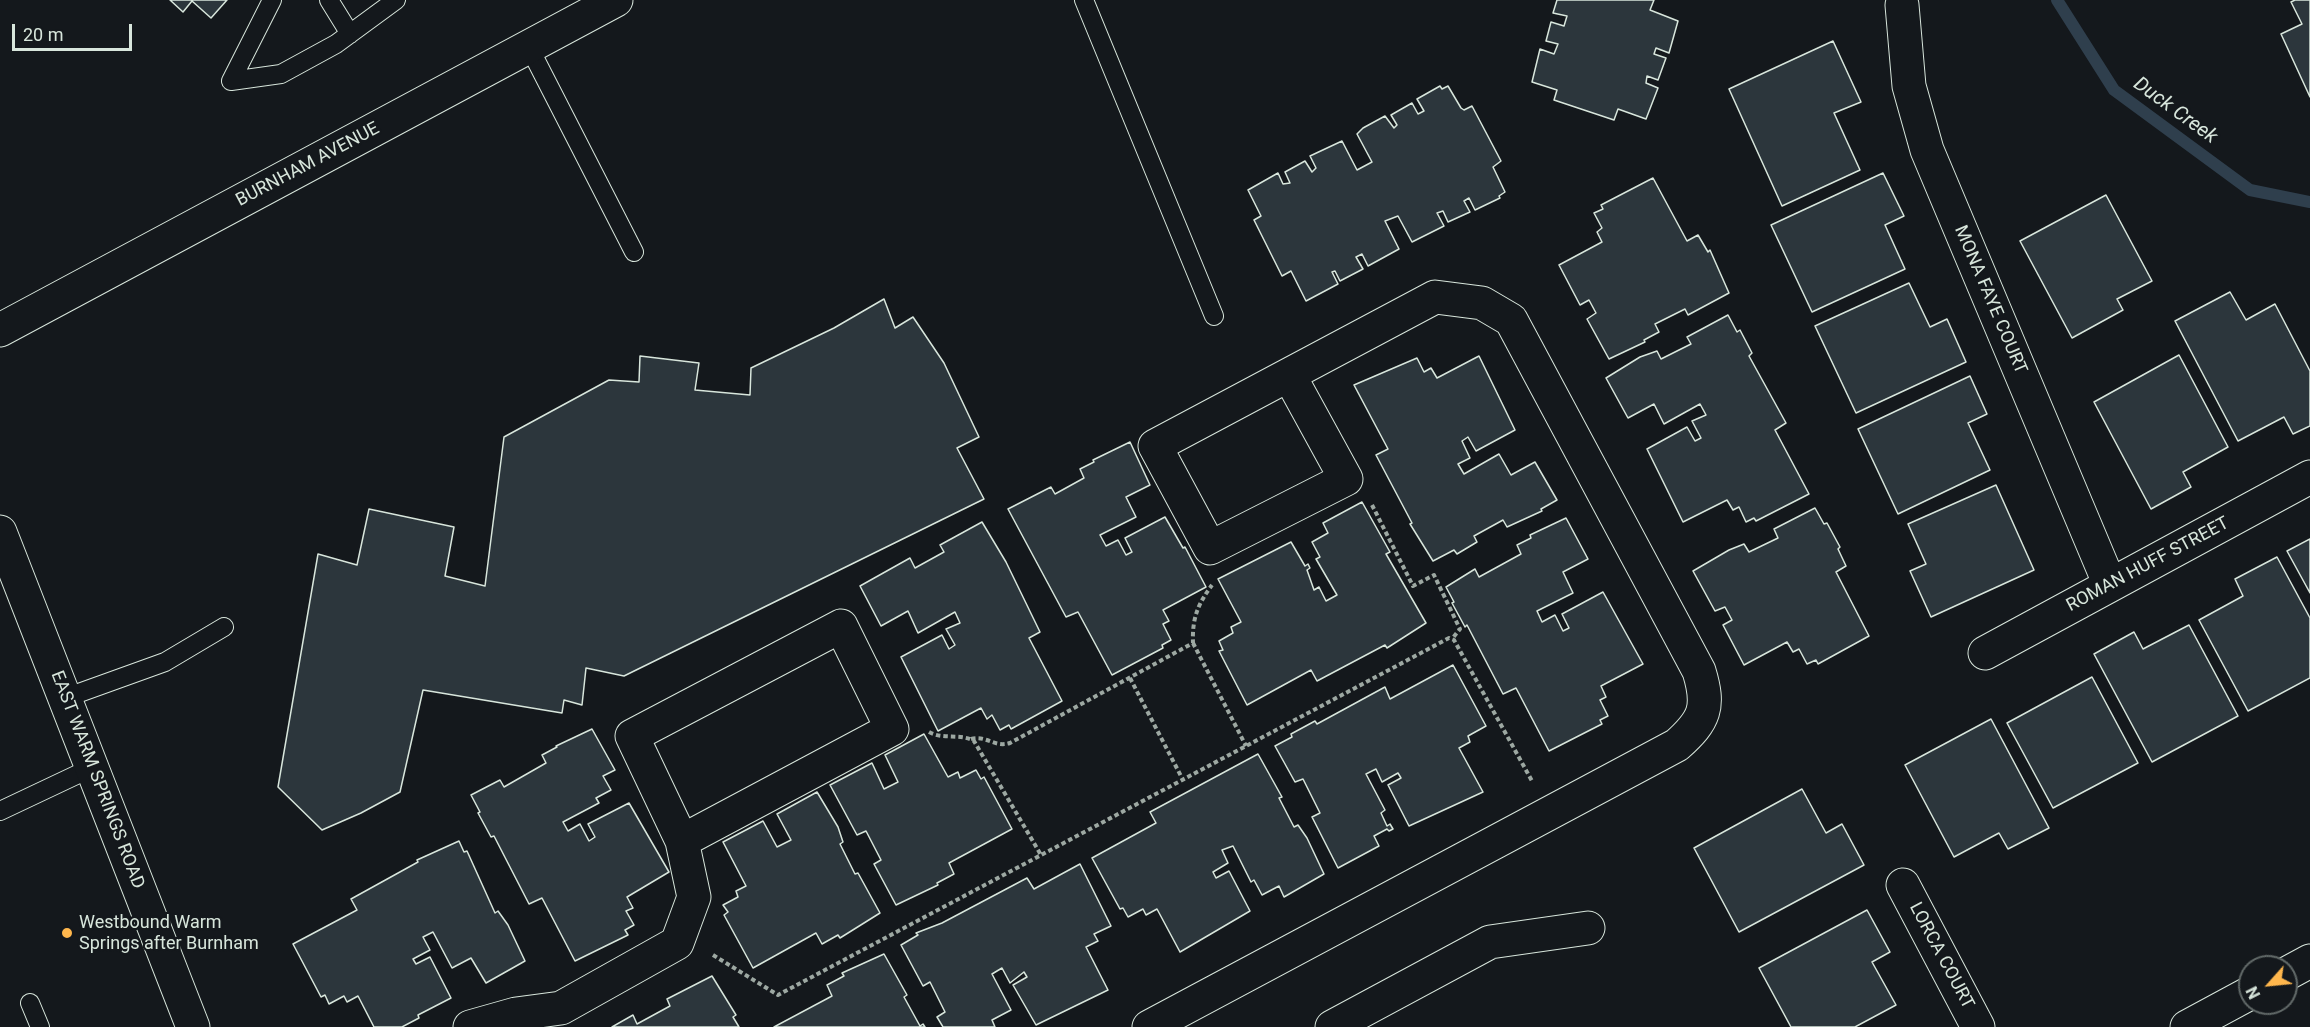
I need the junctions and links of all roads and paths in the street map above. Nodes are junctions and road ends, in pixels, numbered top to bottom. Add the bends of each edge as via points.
1 (272, 0) edge
2 (329, 0) edge
3 (396, 0) edge
4 (616, 0) edge
5 (1084, 0) edge
6 (1902, 5) dead end
7 (350, 34) junction
8 (529, 47) junction
9 (634, 252) dead end
10 (1214, 316) dead end
11 (0, 330) edge
12 (1288, 375) junction
13 (2310, 477) edge
14 (1346, 479) junction
15 (0, 532) edge
16 (1210, 549) junction
17 (2110, 585) junction
18 (10, 587) edge
19 (224, 627) dead end
20 (1452, 639) junction
21 (1193, 643) junction
22 (1985, 653) dead end
23 (1130, 678) junction
24 (65, 698) junction
25 (892, 729) junction
26 (971, 740) junction
27 (1246, 746) junction
28 (92, 768) junction
29 (1183, 780) junction
30 (0, 811) edge
31 (1549, 813) junction
32 (682, 841) junction
33 (1041, 855) junction
34 (1903, 885) dead end
35 (1588, 928) dead end
36 (680, 933) junction
37 (2238, 999) edge
38 (30, 1002) dead end
39 (519, 1021) edge
40 (40, 1027) edge
41 (193, 1027) edge
42 (470, 1027) edge
43 (1149, 1027) edge
44 (1332, 1027) edge
45 (1978, 1027) edge
46 (2187, 1027) edge

1 - 7 lane via 231,81 281,74
2 - 7 lane
3 - 7 lane
4 - 8 street, BURNHAM AVENUE
5 - 10 lane
6 - 17 street, MONA FAYE COURT via 1909,86 1927,150
8 - 9 lane
8 - 11 street, BURNHAM AVENUE
12 - 14 street
12 - 16 street via 1155,446
12 - 31 street via 1435,297 1482,303 1511,320 1700,671 1707,701 1700,721 1677,745
13 - 17 street, ROMAN HUFF STREET
14 - 16 street
14 - 20 path via 1356,500 1367,494 1413,586 1434,575 1460,629
15 - 18 street, EAST WARM SPRINGS ROAD
16 - 21 path via 1212,587 1200,599
17 - 22 street, ROMAN HUFF STREET
18 - 24 street, EAST WARM SPRINGS ROAD
19 - 24 lane via 165,662
20 - 27 path
20 - 31 path
21 - 23 path
21 - 27 path
23 - 26 path via 1010,743 1002,746 981,737
23 - 29 path
24 - 28 street, EAST WARM SPRINGS ROAD
25 - 26 path via 915,725 936,736
25 - 32 street
25 - 32 street via 841,626 642,730 632,736
26 - 33 path
27 - 29 path
28 - 30 lane
28 - 41 street, EAST WARM SPRINGS ROAD
29 - 33 path
31 - 43 street
32 - 36 street via 694,897
33 - 36 path via 778,995
34 - 45 street, LORCA COURT
35 - 44 street via 1490,942
36 - 39 street via 677,943 561,1008
37 - 46 street
38 - 40 lane
39 - 42 street

